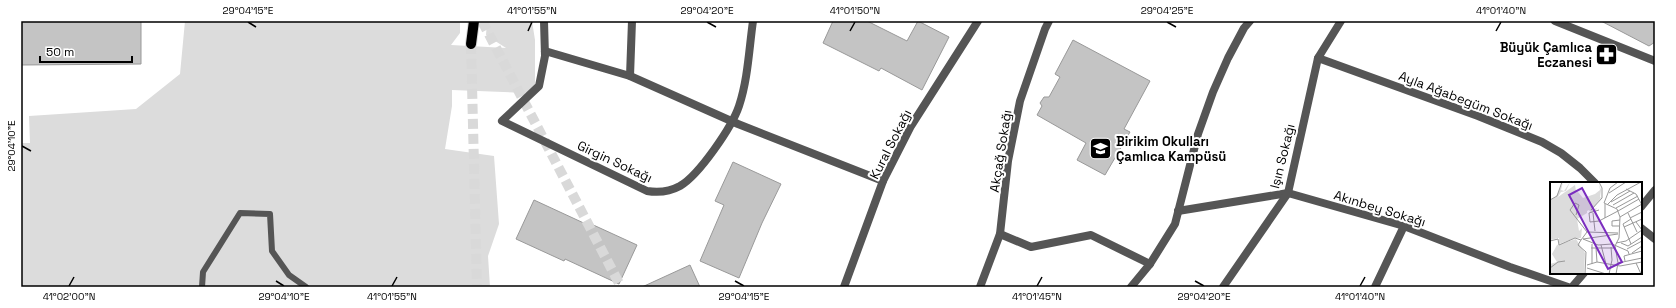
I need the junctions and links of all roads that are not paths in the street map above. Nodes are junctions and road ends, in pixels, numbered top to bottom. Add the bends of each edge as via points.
1 (473, 21) edge
2 (544, 21) edge
3 (632, 21) edge
4 (753, 21) edge
5 (978, 21) edge
6 (1049, 21) edge
7 (1250, 21) edge
8 (1341, 21) edge
9 (1555, 21) edge
10 (471, 44) tunnel mouth
11 (545, 51) junction
12 (1318, 58) junction
13 (1655, 61) edge
14 (630, 76) junction
15 (732, 122) junction
16 (883, 181) junction
17 (1594, 182) edge
18 (1655, 190) edge
19 (1288, 193) junction
20 (1642, 207) edge
21 (1178, 211) junction
22 (1404, 226) junction
23 (1642, 229) edge
24 (1000, 234) junction
25 (1655, 239) edge
26 (1150, 264) junction
27 (1583, 274) edge
28 (202, 287) edge
29 (306, 287) edge
30 (844, 287) edge
31 (980, 287) edge
32 (1131, 287) edge
33 (1223, 287) edge
34 (1375, 287) edge
35 (1568, 287) edge
36 (1572, 287) edge

1 - 10 main road
2 - 11 street
3 - 14 street
4 - 15 street, Girgin Sokağı via 740,105
5 - 16 street, Kural Sokağı via 912,126
6 - 24 street, Akçağ Sokağı via 1020,101 1008,161
7 - 21 street via 1228,58 1213,92 1198,134
8 - 12 street, Işın Sokağı
9 - 13 street
11 - 14 street
11 - 15 street, Girgin Sokağı via 539,86 502,121 647,191 656,193 672,190 691,177 723,138
12 - 17 street, Ayla Ağabegüm Sokağı via 1542,142 1561,153
12 - 19 street, Işın Sokağı
14 - 15 street
15 - 16 street
16 - 30 street, Kural Sokağı
18 - 20 street
19 - 21 street, Akınbey Sokağı
19 - 22 street, Akınbey Sokağı
19 - 33 street, Işın Sokağı
21 - 26 street via 1175,224
22 - 34 street
22 - 35 street, Akınbey Sokağı
23 - 25 street
24 - 26 street via 1031,246 1091,235
24 - 31 street, Akçağ Sokağı
26 - 32 street
27 - 36 street
28 - 29 lane via 204,272 240,213 270,214 272,251 289,275

